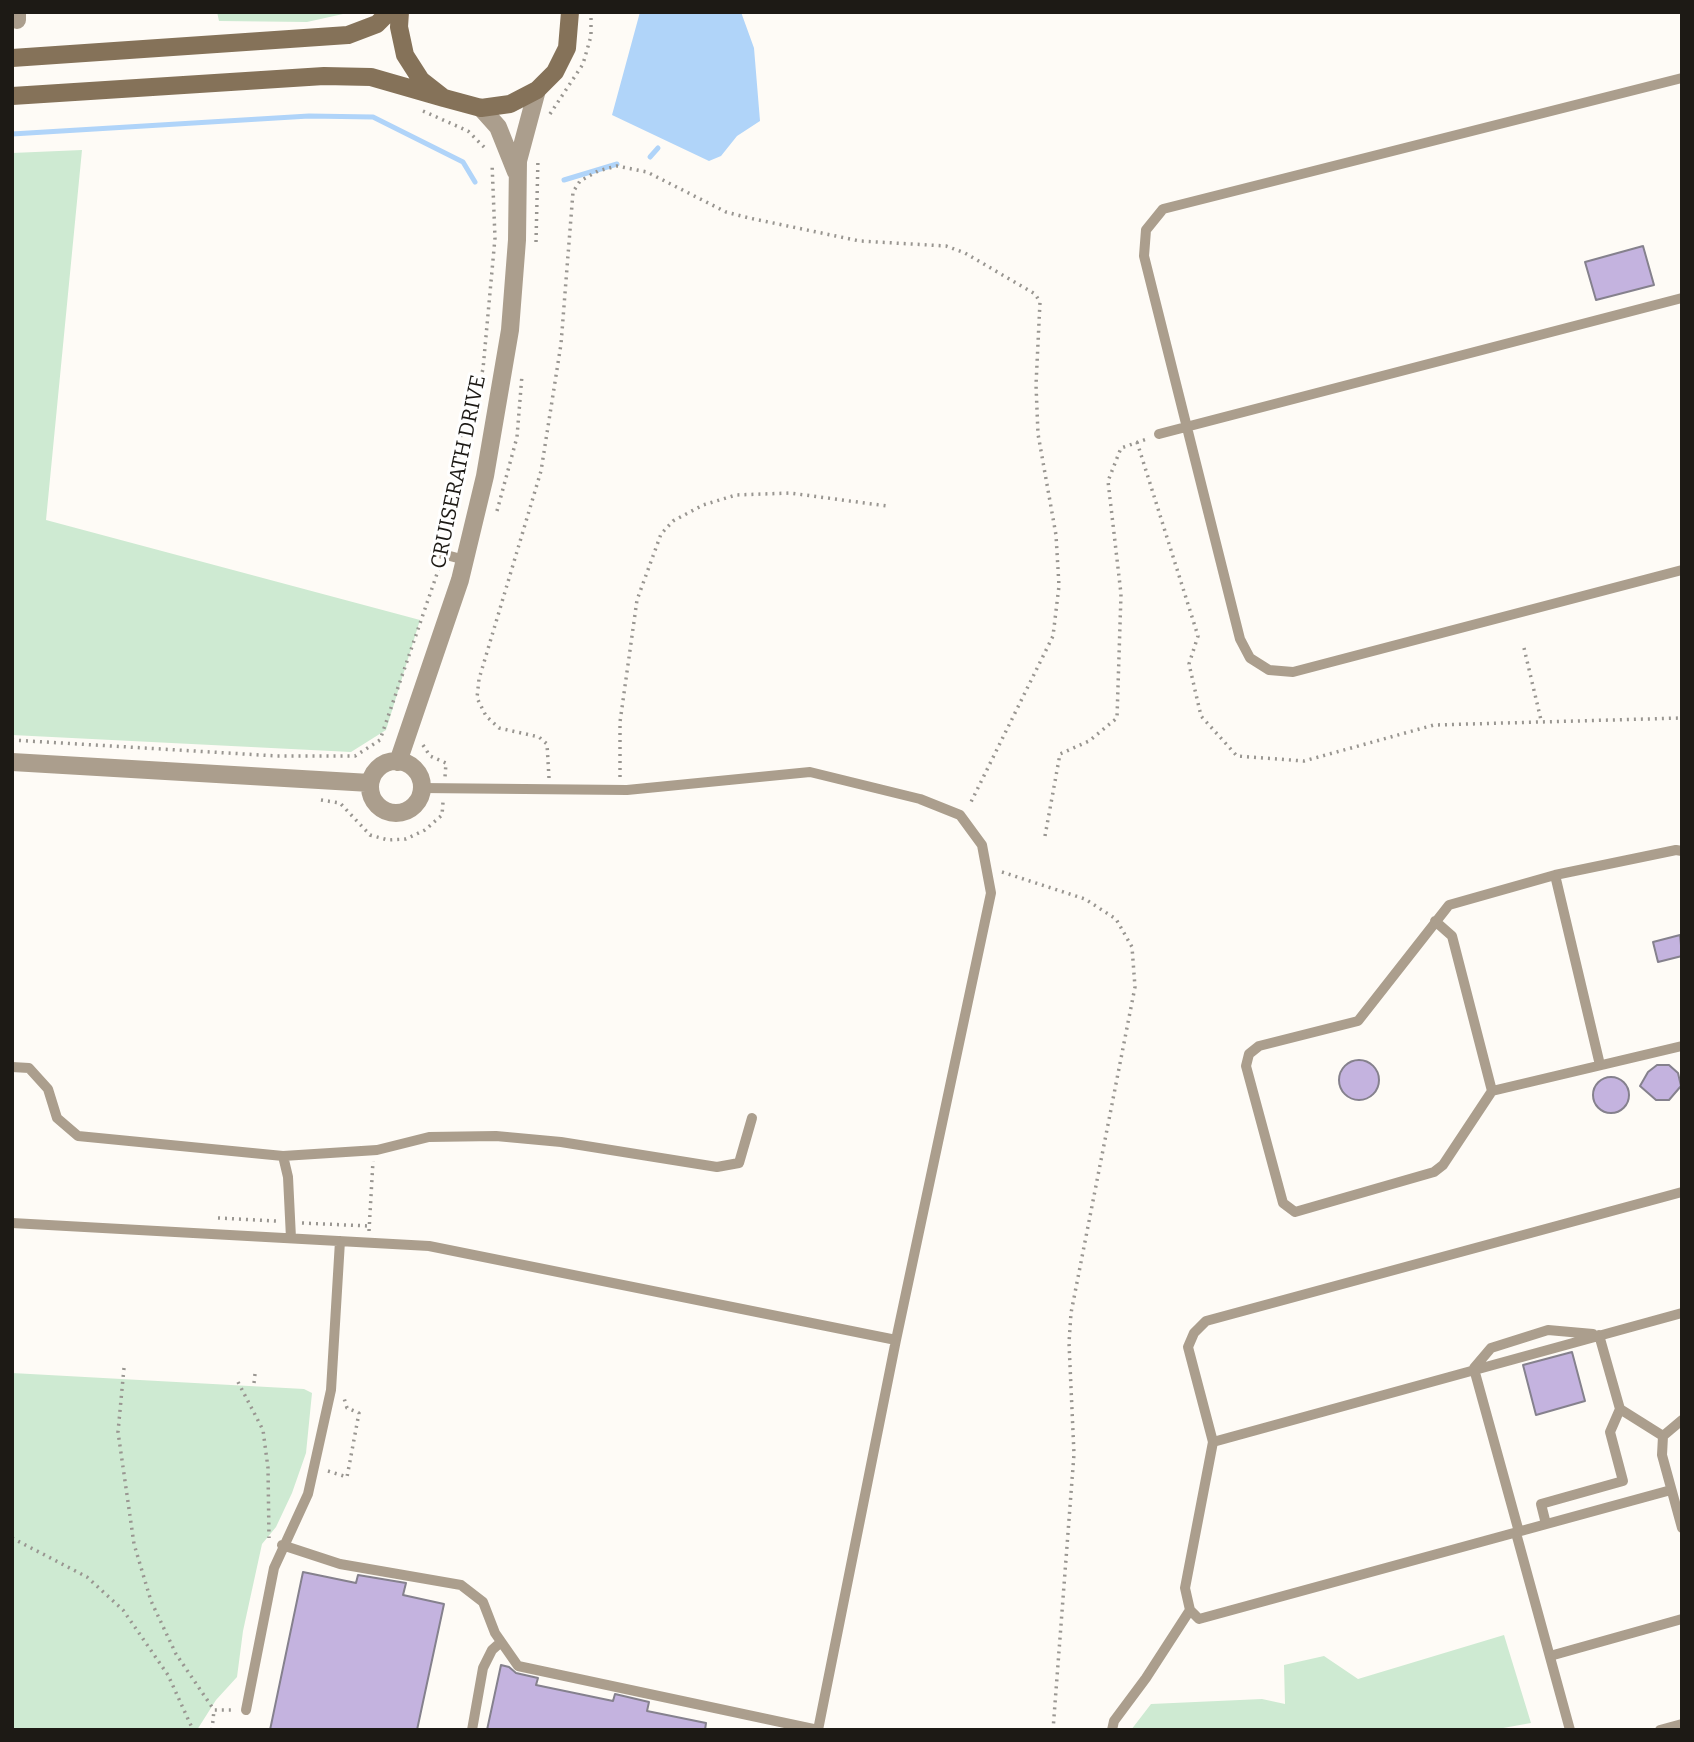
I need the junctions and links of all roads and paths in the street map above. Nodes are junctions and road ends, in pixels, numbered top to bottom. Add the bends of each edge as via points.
1 (389, 12) edge
2 (400, 12) edge
3 (570, 12) edge
4 (591, 12) edge
5 (12, 58) edge
6 (1682, 78) edge
7 (537, 90) junction
8 (12, 96) edge
9 (444, 98) junction
10 (481, 108) junction
11 (418, 109) dead end
12 (546, 125) dead end
13 (539, 152) dead end
14 (539, 175) dead end
15 (517, 182) junction
16 (1682, 298) edge
17 (1186, 427) junction
18 (1158, 434) joint
19 (1137, 442) junction
20 (887, 506) dead end
21 (447, 540) dead end
22 (435, 552) dead end
23 (464, 560) junction
24 (439, 569) dead end
25 (1682, 570) edge
26 (1524, 648) dead end
27 (1682, 718) edge
28 (1541, 720) junction
29 (12, 740) edge
30 (12, 762) edge
31 (398, 762) junction
32 (370, 783) junction
33 (421, 788) junction
34 (550, 789) junction
35 (620, 790) junction
36 (315, 799) dead end
37 (442, 815) dead end
38 (963, 819) junction
39 (1045, 836) dead end
40 (1682, 851) edge
41 (986, 867) junction
42 (1555, 875) junction
43 (1434, 921) junction
44 (1682, 1046) edge
45 (1600, 1065) junction
46 (12, 1067) edge
47 (1492, 1091) junction
48 (752, 1118) dead end
49 (373, 1150) junction
50 (283, 1156) junction
51 (1682, 1192) edge
52 (12, 1223) edge
53 (369, 1226) dead end
54 (291, 1238) junction
55 (340, 1241) junction
56 (1682, 1313) edge
57 (1599, 1335) junction
58 (895, 1340) junction
59 (124, 1368) dead end
60 (1474, 1369) junction
61 (255, 1374) dead end
62 (239, 1382) dead end
63 (254, 1383) dead end
64 (1620, 1409) junction
65 (1682, 1420) edge
66 (1663, 1436) junction
67 (1213, 1443) junction
68 (1671, 1490) junction
69 (1546, 1524) junction
70 (1682, 1528) edge
71 (1518, 1532) junction
72 (12, 1538) edge
73 (270, 1538) dead end
74 (282, 1545) junction
75 (1190, 1610) junction
76 (1682, 1619) edge
77 (501, 1642) junction
78 (1550, 1656) junction
79 (215, 1710) junction
80 (246, 1710) joint
81 (1682, 1724) edge
82 (192, 1730) edge
83 (212, 1730) edge
84 (472, 1730) edge
85 (818, 1730) edge
86 (1053, 1730) edge
87 (1112, 1730) edge
88 (1570, 1730) edge
89 (1660, 1730) edge

1 - 5 street via 377,24 348,35
2 - 9 street via 405,55 421,80
3 - 7 street via 567,48 555,72
4 - 12 path via 591,36 583,64
6 - 17 lane via 1163,209 1146,230 1144,256
7 - 10 street via 510,104
7 - 15 street, CRUISERATH DRIVE via 518,160
8 - 9 street via 324,76 371,77
9 - 10 street
10 - 15 street, CRUISERATH DRIVE via 498,127 515,163
11 - 21 path via 480,139 494,180 495,239 483,369 471,414 463,424
13 - 14 path
15 - 23 street, CRUISERATH DRIVE via 510,330 485,476
16 - 17 lane
17 - 18 lane
17 - 25 lane via 1240,639 1250,657 1269,670 1306,669
18 - 19 path
19 - 28 path via 1198,636 1189,664 1201,716 1237,756 1304,761 1434,726
19 - 39 path via 1121,448 1108,481 1121,594 1117,718 1089,741 1060,754
20 - 35 path via 790,494 736,495 673,521 662,534 637,600 620,722
22 - 23 lane
23 - 31 street, CRUISERATH DRIVE
24 - 29 path via 380,740 355,756 277,756
26 - 28 path
27 - 28 path
30 - 32 street
31 - 32 street via 377,769
31 - 33 street via 417,774
32 - 33 street via 378,806 393,813 416,804
33 - 34 lane
34 - 35 lane
34 - 38 path via 547,744 539,737 499,728 486,716 477,698 479,679 541,471 558,367 573,192 580,181 617,166 647,172 726,212 749,218 860,241 946,246 1012,280 1040,302 1038,434 1056,535 1059,586 1053,636
35 - 38 lane via 810,772 919,799
36 - 37 path via 340,803 370,835 388,840 425,831
38 - 41 lane via 982,845
40 - 42 lane
41 - 58 lane via 991,893
41 - 86 path via 1085,899 1116,919 1132,947 1135,987 1071,1313 1074,1454
42 - 43 lane via 1448,905
42 - 45 lane
43 - 47 lane via 1452,936
43 - 47 lane via 1358,1021 1259,1046 1249,1055 1246,1066 1283,1203 1295,1212 1434,1172 1443,1166
44 - 45 lane
45 - 47 lane
46 - 50 lane via 29,1068 48,1089 57,1118 78,1136
48 - 49 lane via 739,1163 717,1167 496,1136 429,1136
49 - 50 lane
49 - 53 path
50 - 54 lane
51 - 67 lane via 1206,1321 1188,1348
52 - 54 lane
54 - 55 lane
55 - 58 lane via 429,1246
55 - 74 lane via 334,1378 308,1494
56 - 57 lane
57 - 60 lane
57 - 60 lane via 1548,1330 1491,1348
57 - 64 lane
58 - 85 lane
59 - 79 path via 118,1432 134,1544 151,1601 176,1654
60 - 67 lane
60 - 71 lane
61 - 63 path
62 - 73 path via 263,1430
64 - 66 lane
64 - 69 lane via 1609,1432 1623,1481 1541,1504
65 - 66 lane
66 - 68 lane via 1662,1455
67 - 75 lane via 1185,1588
68 - 69 lane
68 - 70 lane
69 - 71 lane
71 - 75 lane via 1199,1619
71 - 78 lane
72 - 82 path via 87,1577 123,1609 168,1675
74 - 77 lane via 340,1564 461,1585 483,1602
74 - 80 lane
75 - 87 lane
76 - 78 lane
77 - 84 lane via 483,1668
77 - 85 lane via 518,1665
78 - 88 lane
79 - 80 path
79 - 83 path
81 - 89 lane

